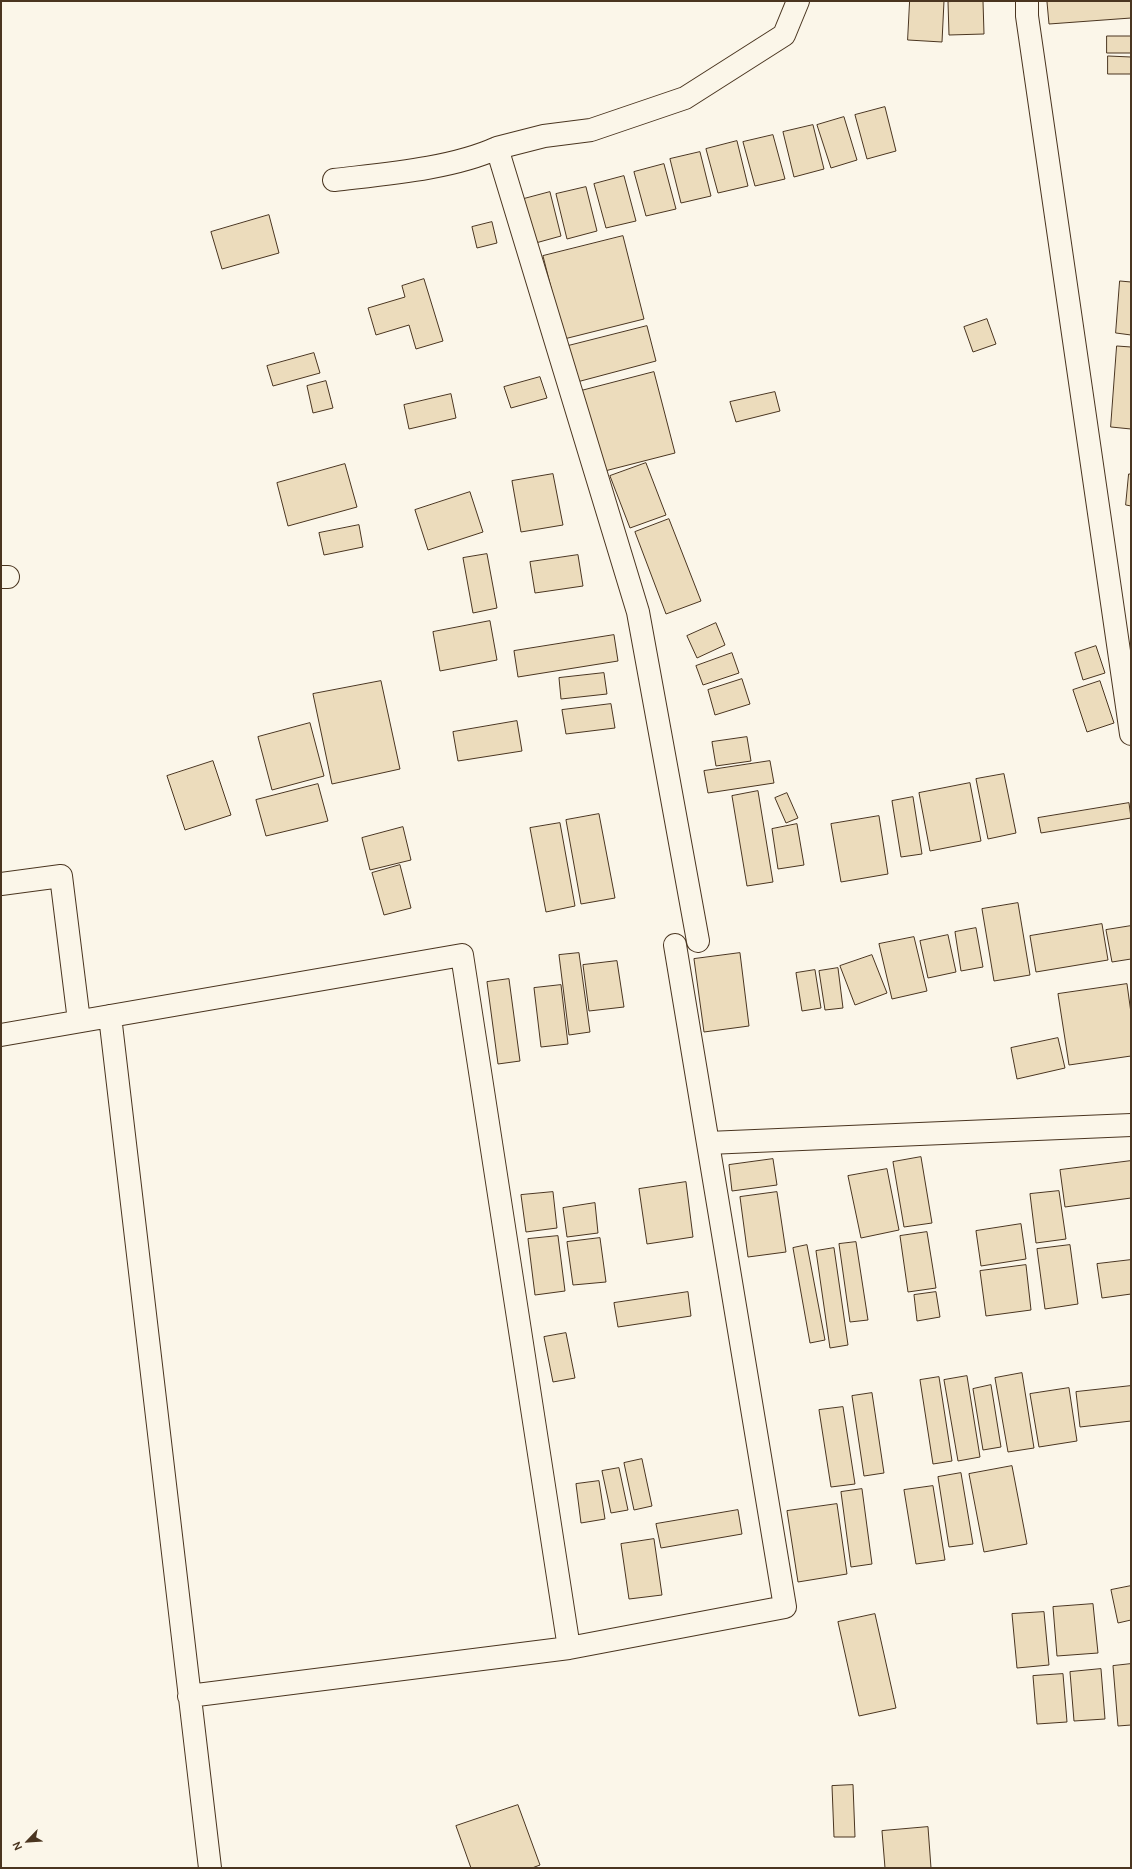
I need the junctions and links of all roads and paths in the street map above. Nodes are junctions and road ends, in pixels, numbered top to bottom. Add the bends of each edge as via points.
1 (798, 1) edge
2 (1027, 1) edge
3 (497, 148) junction
4 (334, 180) dead end
5 (1131, 734) edge
6 (1, 884) edge
7 (698, 941) dead end
8 (675, 945) dead end
9 (110, 1016) junction
10 (79, 1021) junction
11 (1, 1035) edge
12 (1131, 1125) edge
13 (708, 1143) junction
14 (569, 1648) junction
15 (189, 1696) junction
16 (210, 1868) edge

1 - 3 street via 784,35 685,98 591,130 544,136
2 - 5 street via 1027,16
3 - 4 street via 478,157 407,171
3 - 7 street via 638,612
6 - 10 street via 61,876
8 - 13 street
9 - 10 street
9 - 14 street via 462,955
9 - 15 street
10 - 11 street
12 - 13 street
13 - 14 street via 785,1607
14 - 15 street
15 - 16 street

